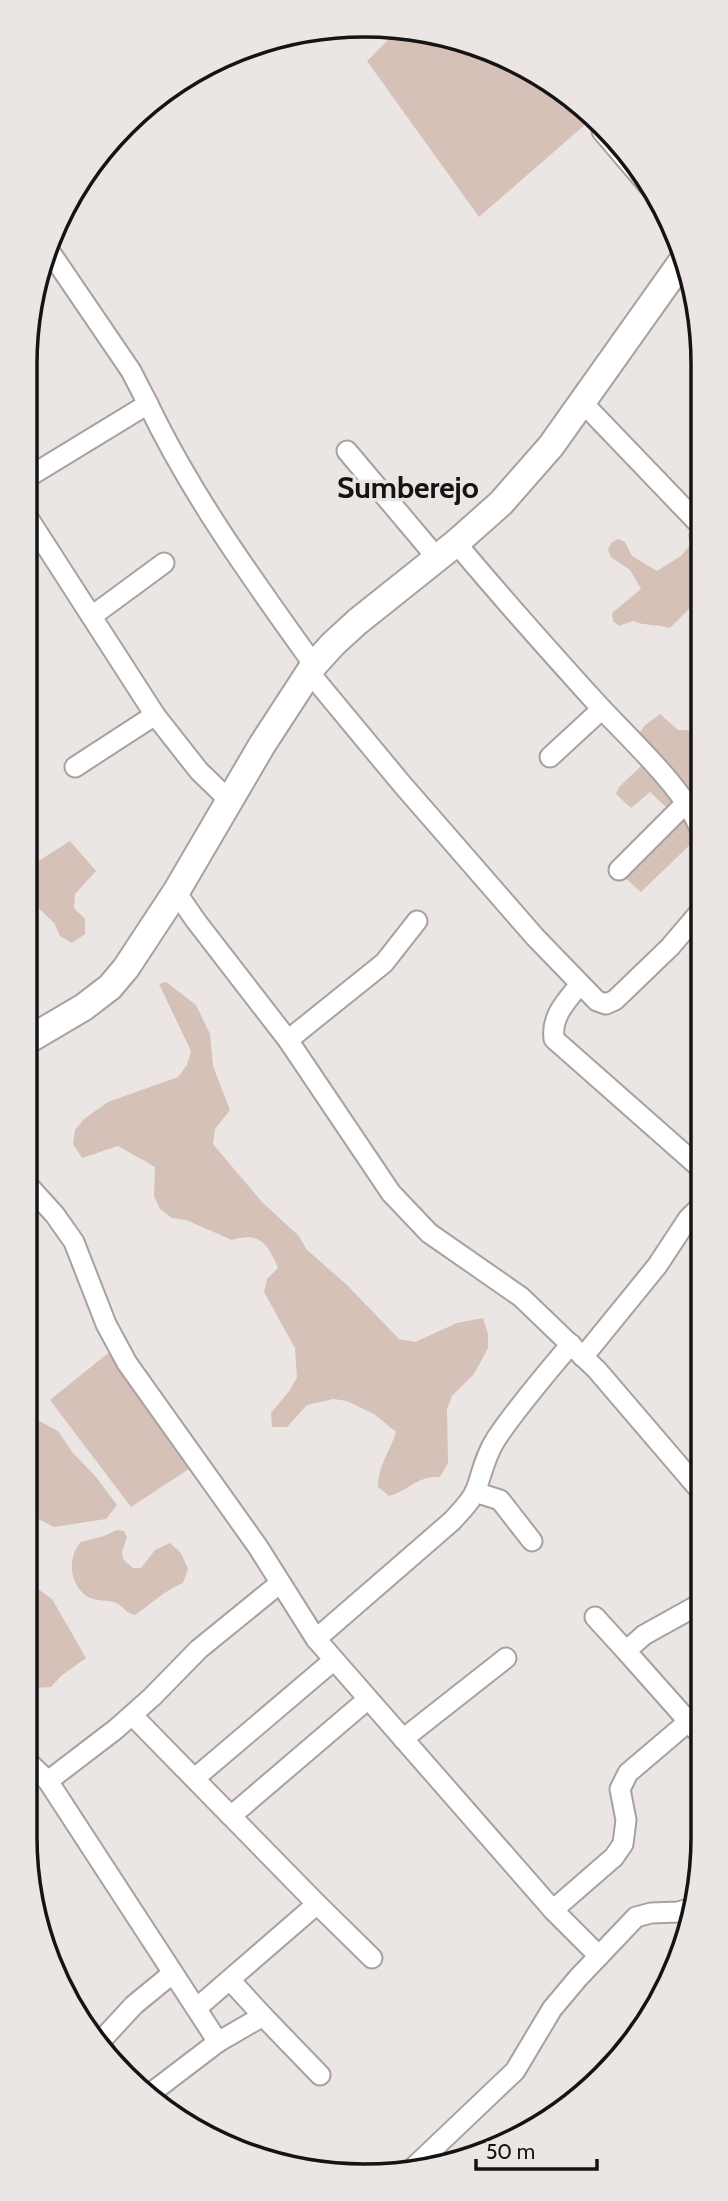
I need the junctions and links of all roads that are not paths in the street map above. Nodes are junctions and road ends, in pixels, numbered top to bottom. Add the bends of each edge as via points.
1 (54, 258) edge
2 (677, 268) edge
3 (583, 403) junction
4 (148, 404) junction
5 (347, 451) dead end
6 (37, 472) edge
7 (691, 516) edge
8 (37, 532) edge
9 (446, 550) junction
10 (164, 563) dead end
11 (92, 616) junction
12 (312, 669) junction
13 (602, 709) junction
14 (155, 715) junction
15 (550, 757) dead end
16 (75, 767) dead end
17 (231, 802) junction
18 (686, 803) junction
19 (691, 812) edge
20 (619, 870) dead end
21 (176, 892) junction
22 (417, 921) dead end
23 (691, 922) edge
24 (580, 984) junction
25 (37, 1035) edge
26 (288, 1040) junction
27 (691, 1160) edge
28 (37, 1195) edge
29 (691, 1216) edge
30 (577, 1350) junction
31 (691, 1480) edge
32 (475, 1492) junction
33 (532, 1541) dead end
34 (279, 1584) junction
35 (691, 1609) edge
36 (595, 1617) dead end
37 (316, 1639) junction
38 (626, 1651) junction
39 (506, 1658) dead end
40 (334, 1660) junction
41 (368, 1699) junction
42 (132, 1715) junction
43 (691, 1725) edge
44 (691, 1728) edge
45 (403, 1739) junction
46 (37, 1773) edge
47 (195, 1778) junction
48 (48, 1781) junction
49 (231, 1816) junction
50 (317, 1904) junction
51 (553, 1910) junction
52 (683, 1911) edge
53 (599, 1956) junction
54 (372, 1958) dead end
55 (173, 1973) junction
56 (230, 1980) junction
57 (198, 2007) junction
58 (263, 2016) junction
59 (105, 2037) edge
60 (218, 2042) junction
61 (320, 2075) dead end
62 (156, 2089) edge
63 (423, 2159) edge

1 - 4 street via 131,371
2 - 3 street
3 - 7 street
3 - 9 street via 501,503
4 - 6 street
4 - 12 street via 170,452 223,538
5 - 9 street
8 - 11 street
9 - 12 street via 332,644
9 - 13 street
10 - 11 street
11 - 14 street
12 - 17 street
12 - 24 street via 401,783
13 - 15 street
13 - 18 street
14 - 16 street
14 - 17 street via 199,771
17 - 21 street
18 - 19 street
18 - 20 street
21 - 25 street via 110,987
21 - 26 street
22 - 26 street via 384,963
23 - 24 street via 615,1000 597,1001
24 - 27 street via 558,1013 552,1026 554,1039
26 - 30 street via 391,1193 410,1214 429,1233 520,1297
28 - 34 street via 74,1242 106,1324 127,1363 258,1547
29 - 30 street via 657,1266
30 - 31 street
30 - 32 street via 526,1398 495,1440
32 - 33 street via 500,1500
32 - 37 street via 452,1521
34 - 37 street
34 - 42 street via 199,1649
35 - 38 street
36 - 38 street
37 - 40 street
38 - 43 street
39 - 45 street
40 - 41 street
40 - 47 street
41 - 45 street
41 - 49 street
42 - 47 street
42 - 48 street
44 - 51 street via 628,1773 620,1789 626,1820 623,1844
45 - 51 street
46 - 48 street
47 - 49 street
48 - 55 street
49 - 50 street
50 - 54 street
50 - 56 street
51 - 53 street
52 - 53 street via 636,1917
53 - 63 street via 552,2009 515,2071
55 - 57 street
55 - 59 street
56 - 57 street
56 - 58 street
57 - 60 street
58 - 60 street
58 - 61 street
60 - 62 street

